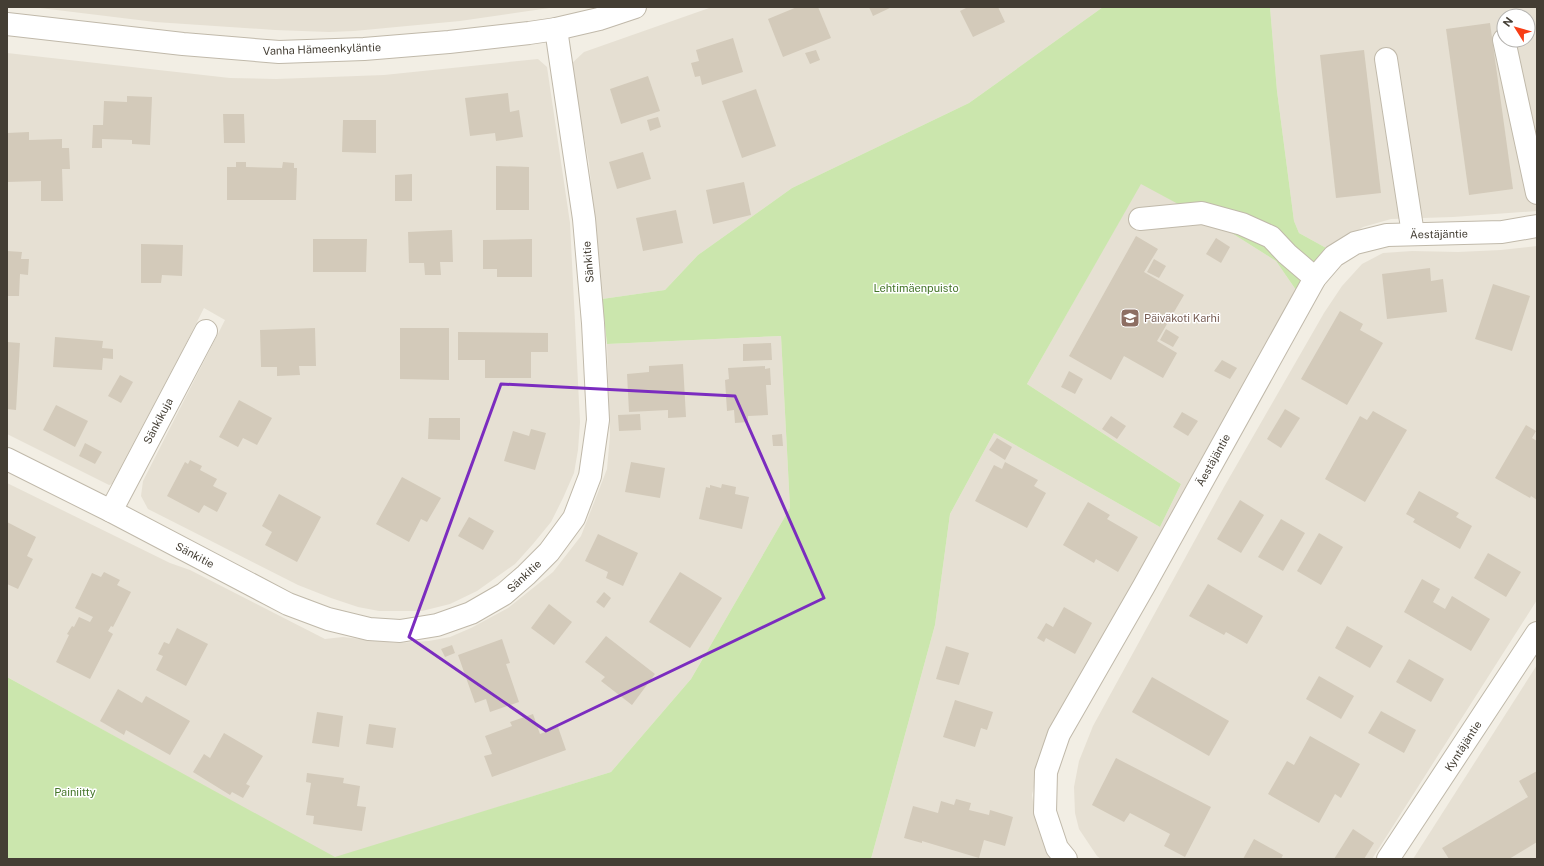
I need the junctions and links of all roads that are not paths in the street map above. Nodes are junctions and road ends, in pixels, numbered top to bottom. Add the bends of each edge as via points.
1 (634, 7) edge
2 (7, 24) edge
3 (556, 29) junction
4 (1506, 48) edge
5 (1386, 59) dead end
6 (1537, 193) edge
7 (1140, 219) dead end
8 (1537, 226) edge
9 (1413, 234) junction
10 (1315, 278) junction
11 (206, 331) dead end
12 (7, 458) edge
13 (111, 511) junction
14 (1537, 633) edge
15 (1066, 859) edge
16 (1388, 859) edge

1 - 3 street, Vanha Hämeenkyläntie via 599,19
2 - 3 street, Vanha Hämeenkyläntie via 279,52 449,42
3 - 13 street, Sänkitie via 584,218 598,420 590,476 574,518 550,552 504,594 471,613 437,625 400,631 369,629 328,619 288,604
4 - 6 street
5 - 9 street
7 - 10 street via 1202,213 1242,224 1271,238
8 - 9 street, Äestäjäntie via 1502,232
9 - 10 street, Äestäjäntie via 1387,234 1355,243 1334,256
10 - 15 street, Äestäjäntie via 1144,586 1058,734 1046,772 1045,812 1057,848
11 - 13 street, Sänkikuja
12 - 13 street, Sänkitie
14 - 16 street, Kyntäjäntie

